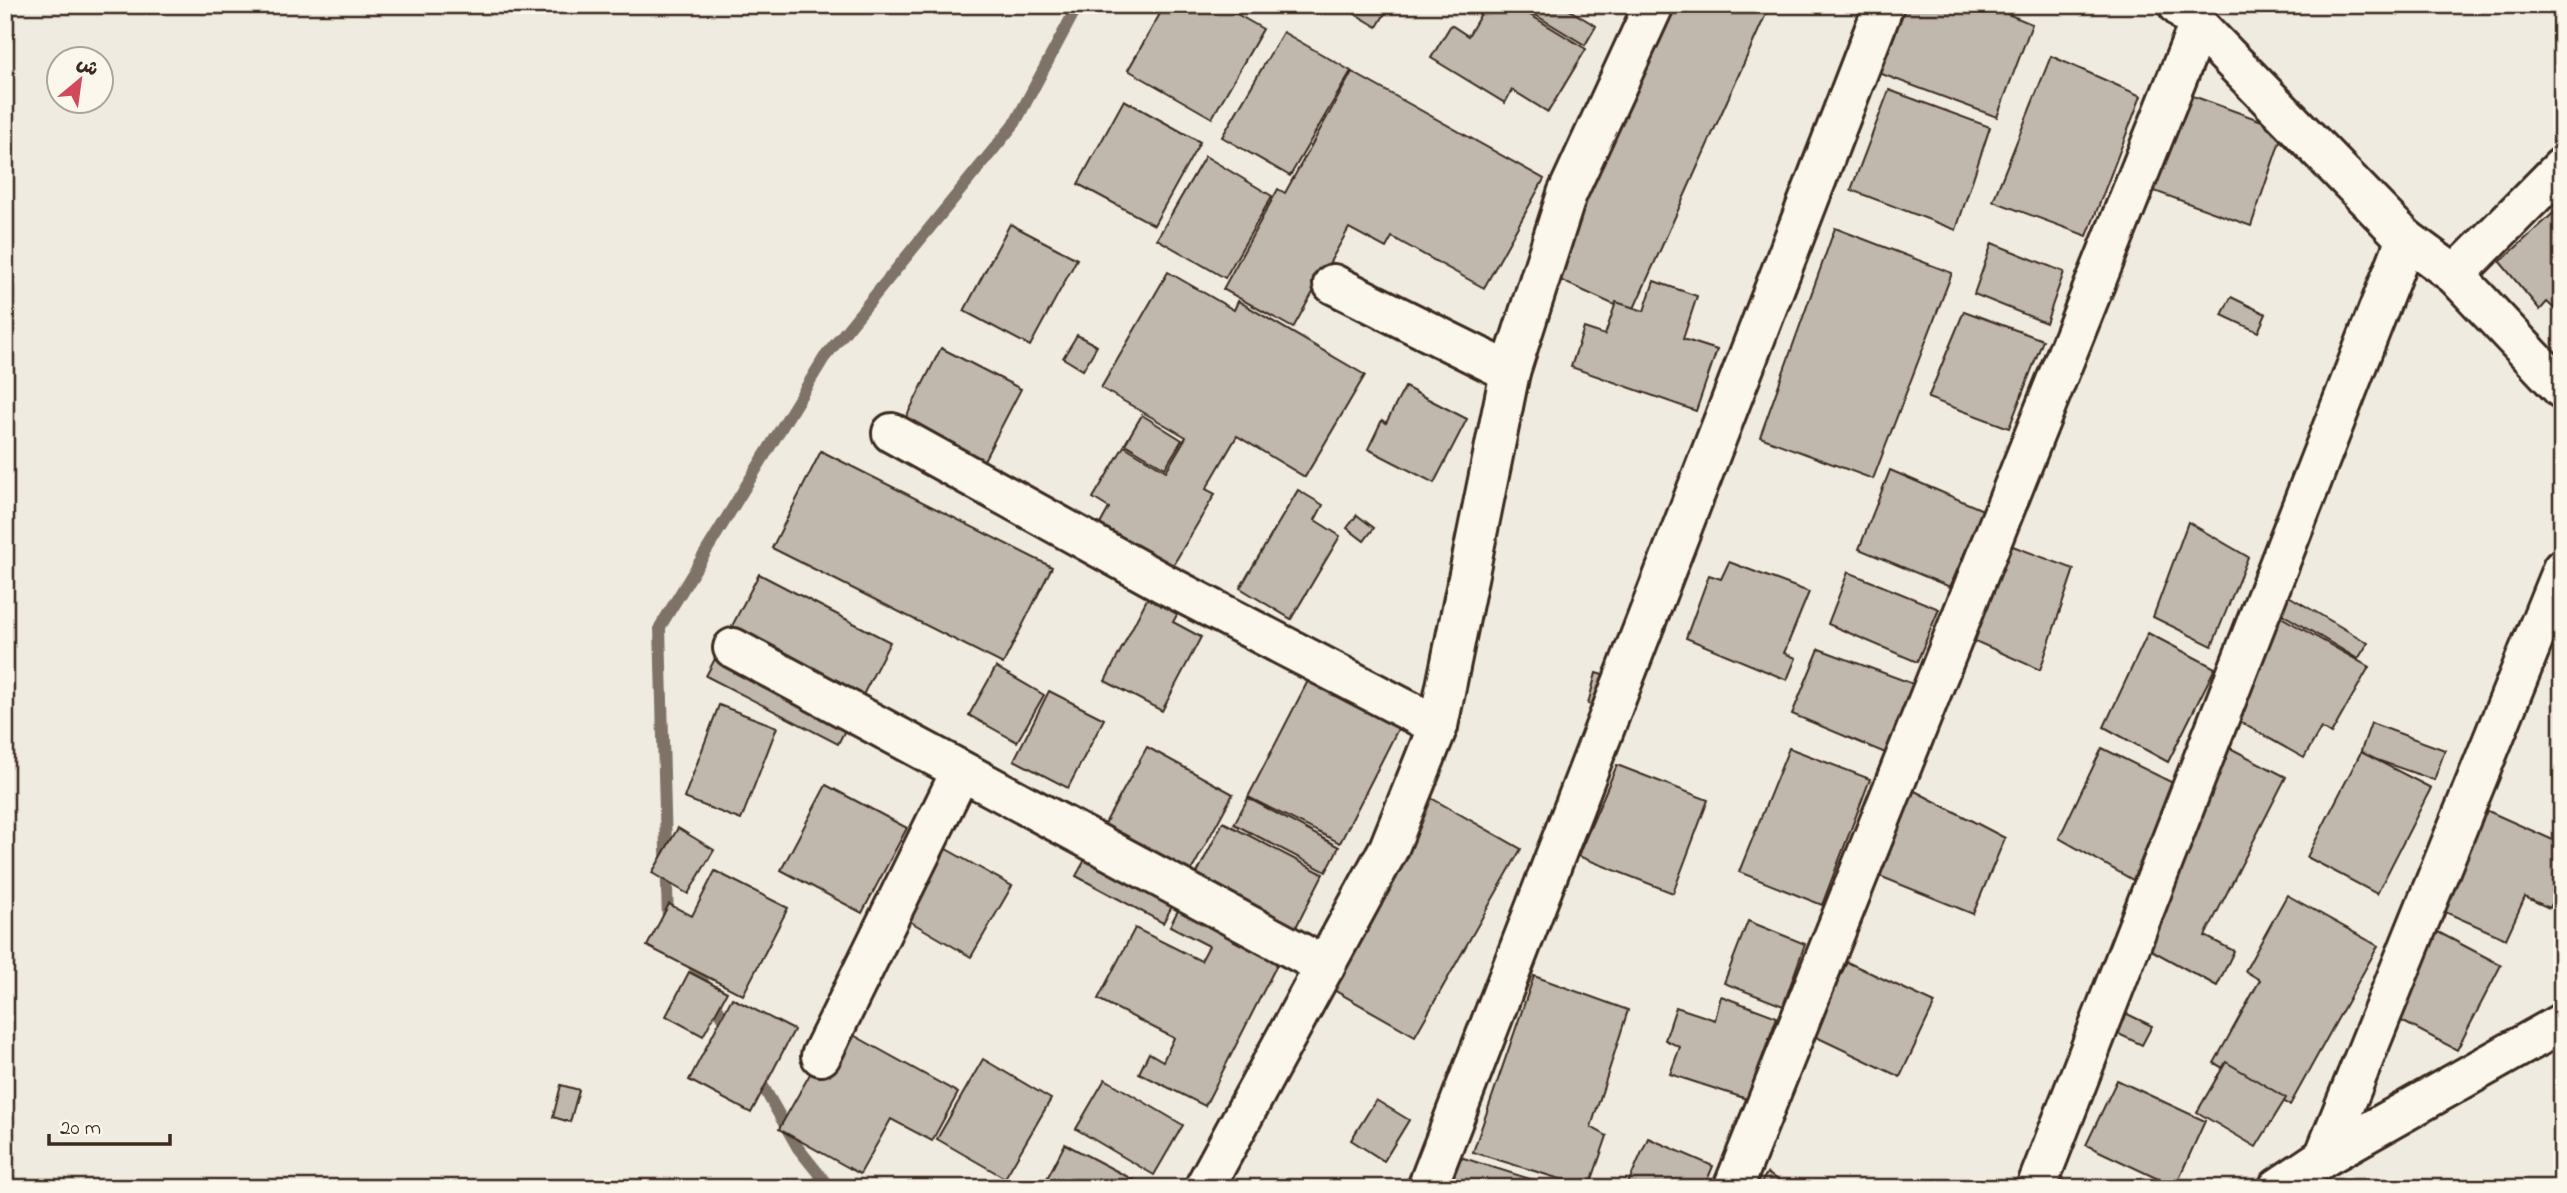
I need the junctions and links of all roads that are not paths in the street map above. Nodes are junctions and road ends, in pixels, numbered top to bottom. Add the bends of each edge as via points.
1 (1654, 5) edge
2 (1884, 5) edge
3 (2188, 16) edge
4 (2562, 167) edge
5 (2406, 239) junction
6 (2455, 275) junction
7 (1333, 284) dead end
8 (1510, 372) junction
9 (2562, 389) edge
10 (891, 433) dead end
11 (2562, 569) edge
12 (733, 648) dead end
13 (1438, 726) junction
14 (961, 771) junction
15 (1325, 967) junction
16 (2562, 1023) edge
17 (821, 1056) dead end
18 (2324, 1157) junction
19 (1204, 1188) edge
20 (1427, 1188) edge
21 (1733, 1188) edge
22 (2036, 1188) edge
23 (2278, 1188) edge

1 - 8 street via 1567,194
2 - 20 street
3 - 5 street
3 - 21 street
4 - 6 street
5 - 6 street
5 - 22 street
6 - 9 street
7 - 8 street
8 - 13 street
10 - 13 street via 1163,583
11 - 18 street
12 - 14 street
13 - 15 street via 1389,848
14 - 15 street
14 - 17 street
15 - 19 street
16 - 18 street
18 - 23 street

